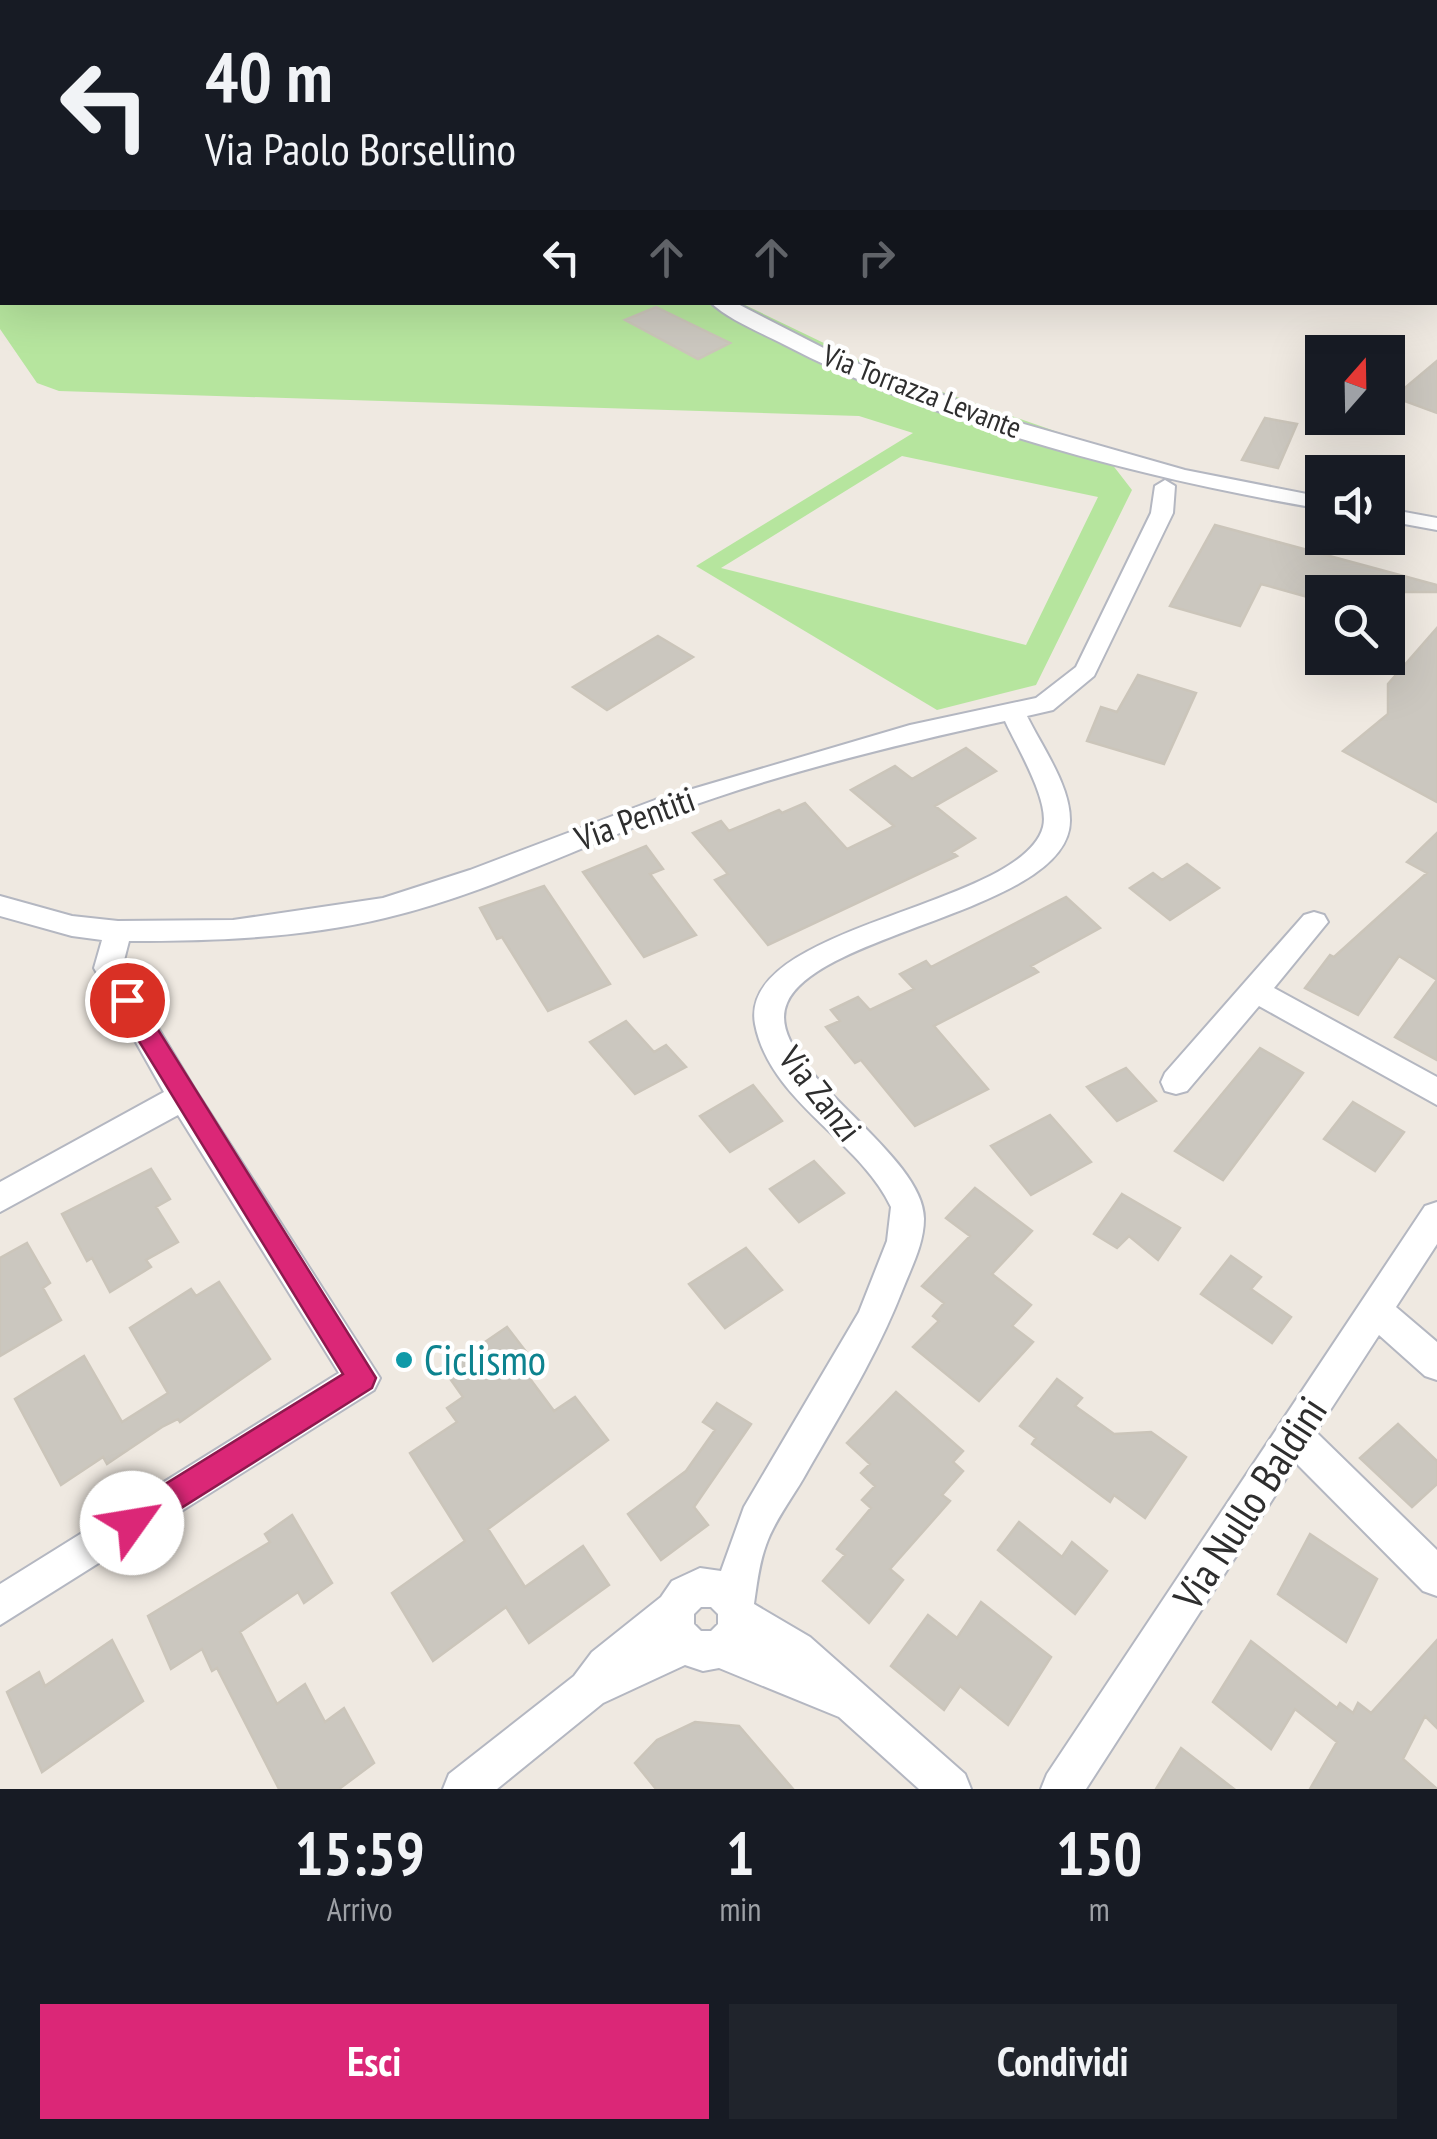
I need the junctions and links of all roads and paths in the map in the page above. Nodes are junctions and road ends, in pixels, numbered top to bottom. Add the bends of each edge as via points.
1 (725, 305) edge
2 (1176, 488) junction
3 (1305, 500) edge
4 (1405, 518) edge
5 (1437, 524) edge
6 (1014, 714) junction
7 (0, 906) edge
8 (1314, 922) dead end
9 (118, 931) junction
10 (1254, 990) junction
11 (1176, 1082) dead end
12 (1437, 1092) edge
13 (184, 1097) junction
14 (0, 1198) edge
15 (1437, 1216) edge
16 (1375, 1310) junction
17 (1437, 1364) edge
18 (1295, 1437) junction
19 (1437, 1576) edge
20 (0, 1606) edge
21 (707, 1619) junction
22 (464, 1789) edge
23 (950, 1789) edge
24 (1062, 1789) edge

1 - 2 street, Via Torrazza Levante via 833,360 1132,463
2 - 3 street via 1247,489
2 - 6 street, Via Pentiti via 1086,672 1044,704
4 - 5 street
6 - 9 street, Via Pentiti via 910,734 664,806 384,908 234,930
6 - 21 street, Via Zanzi via 1054,805 1057,828 1044,855 968,896 807,963 771,1002 769,1022 789,1063 894,1184 907,1204 908,1230 873,1324
7 - 9 street, Via Pentiti
8 - 10 street
9 - 13 street via 108,968
10 - 11 street
10 - 12 street
13 - 14 street
13 - 20 street via 362,1378
15 - 16 street, Via Nullo Baldini
16 - 17 street
16 - 18 street, Via Nullo Baldini
18 - 19 street
18 - 24 street, Via Nullo Baldini
21 - 22 street via 588,1690
21 - 23 street via 858,1711

